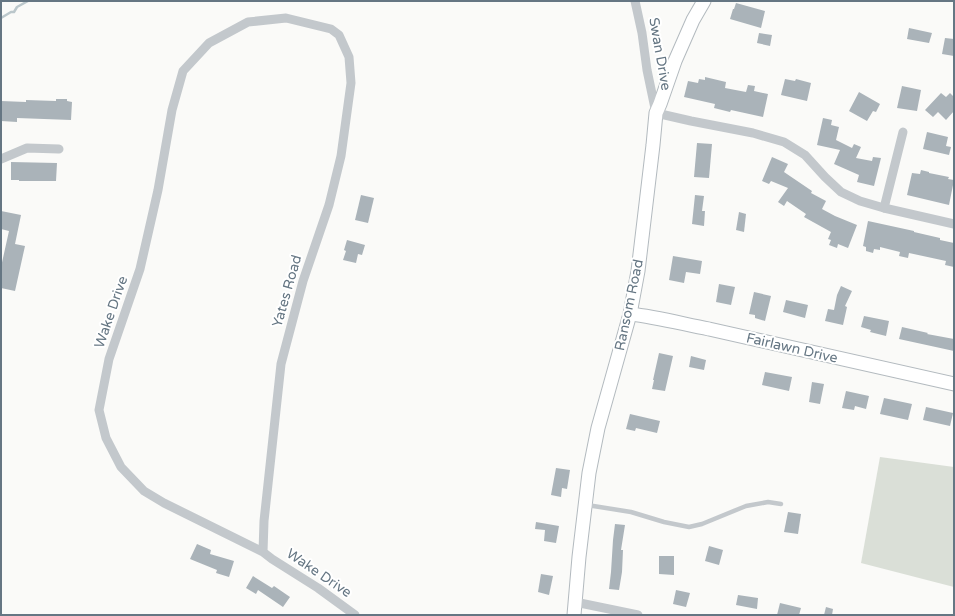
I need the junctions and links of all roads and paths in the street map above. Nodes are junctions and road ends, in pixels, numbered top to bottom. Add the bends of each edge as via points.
1 (635, 1) edge
2 (704, 1) edge
3 (342, 42) joint
4 (656, 113) junction
5 (903, 132) dead end
6 (59, 148) dead end
7 (1, 159) edge
8 (884, 208) junction
9 (954, 224) edge
10 (630, 314) junction
11 (954, 384) edge
12 (586, 504) junction
13 (781, 504) dead end
14 (263, 552) junction
15 (574, 608) edge
16 (355, 615) edge
17 (638, 615) edge

1 - 4 street, Swan Drive
2 - 4 street, Ransom Road via 693,20
3 - 14 street, Yates Road via 349,57 351,83 341,156 329,205 303,281 281,364
3 - 14 street, Wake Drive via 339,35 331,29 286,18 248,22 209,43 183,71 172,110 158,190 140,269 109,359 99,410 106,438 121,467 144,491
4 - 8 street via 784,142 804,155 841,192
4 - 10 street, Ransom Road via 640,257
5 - 8 street
6 - 7 street via 27,148
8 - 9 street
10 - 11 street, Fairlawn Drive via 651,316
10 - 12 street, Ransom Road via 598,428
12 - 13 lane via 689,527 746,506 768,502
12 - 15 street, Ransom Road
14 - 16 street, Wake Drive
15 - 17 street

